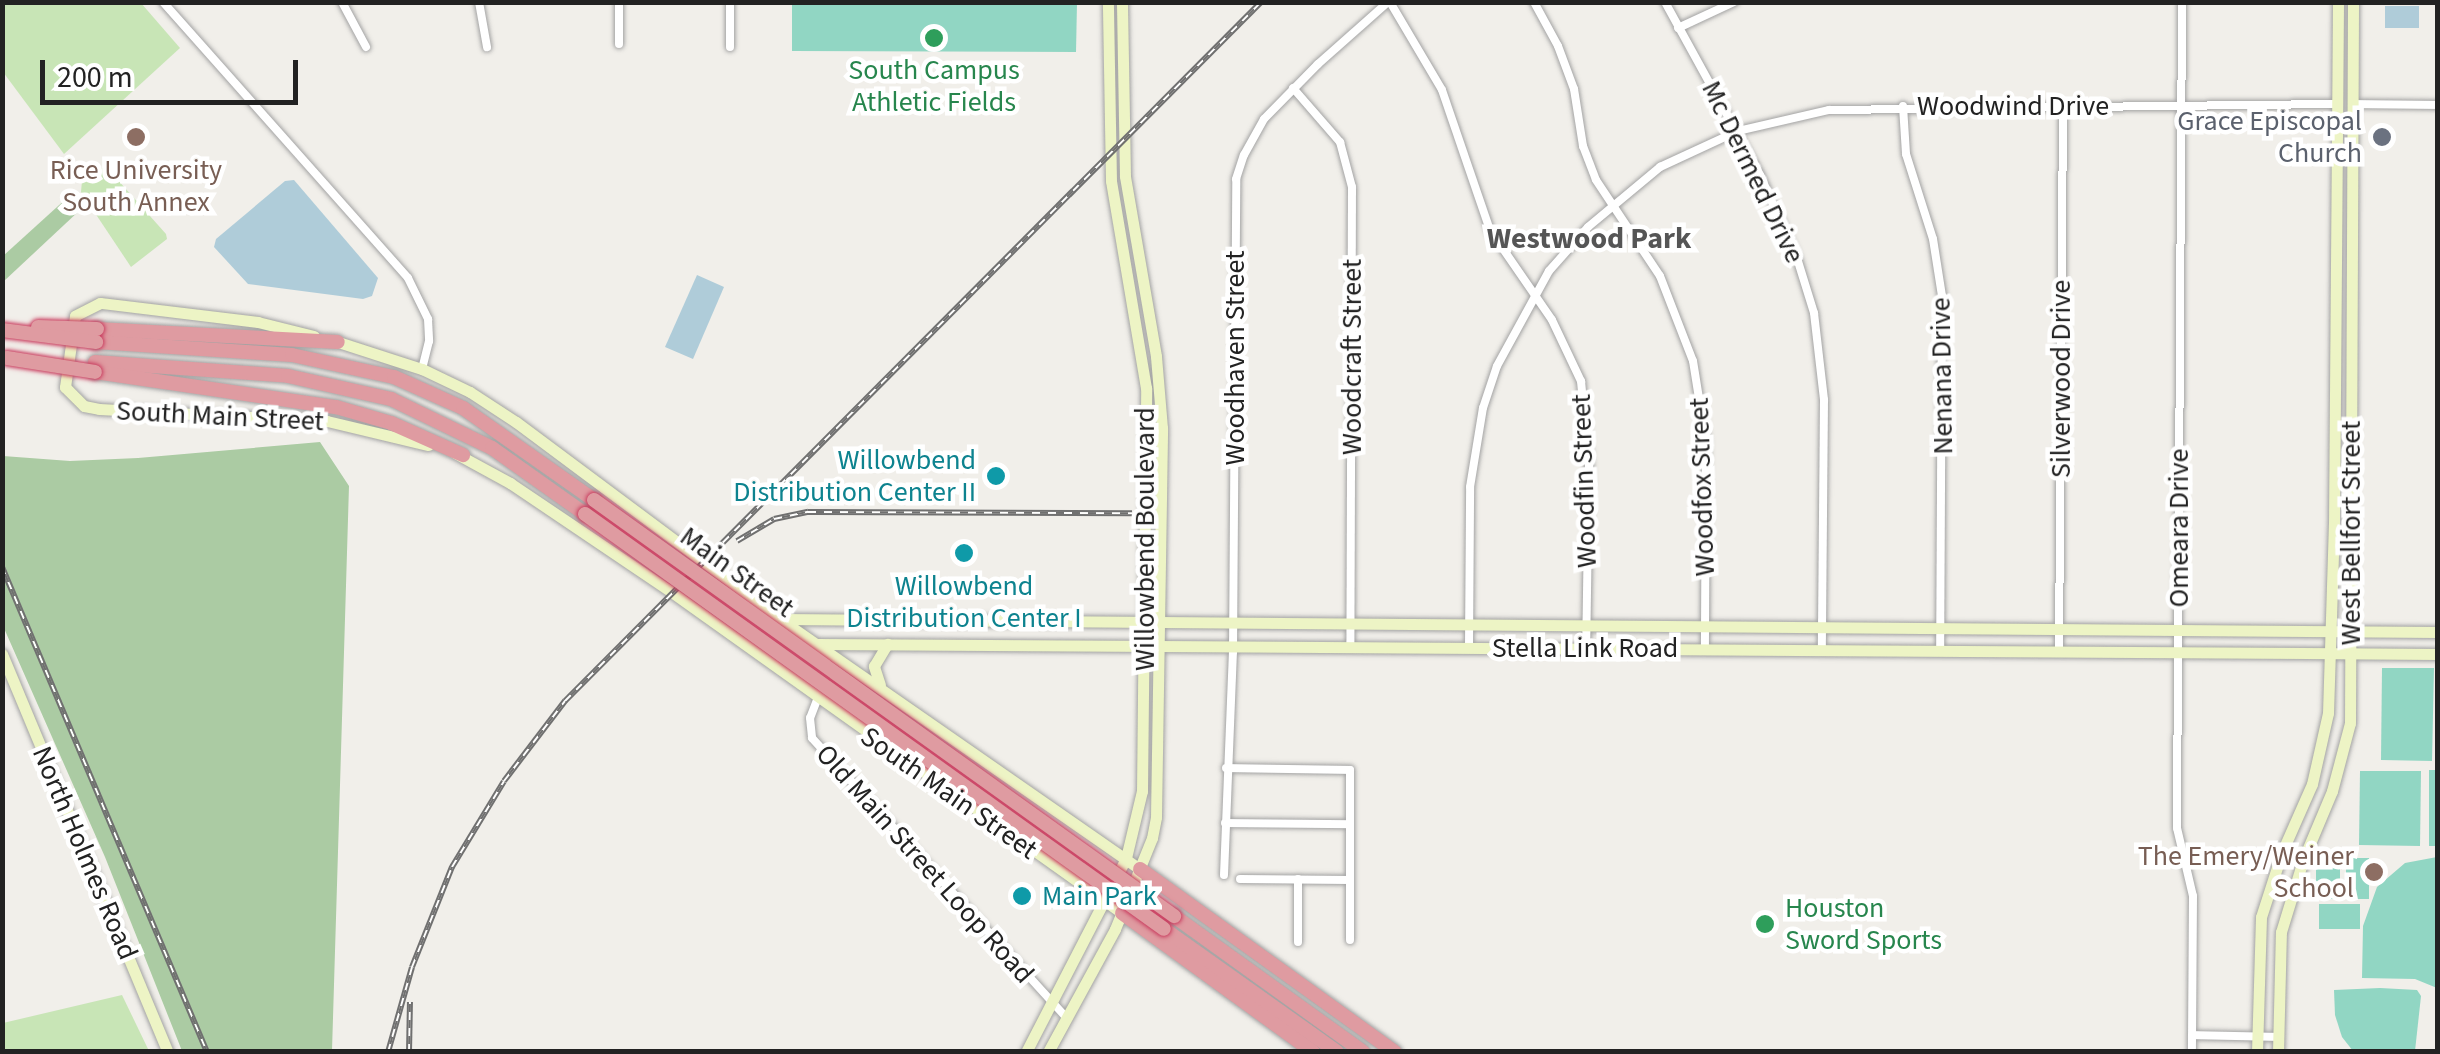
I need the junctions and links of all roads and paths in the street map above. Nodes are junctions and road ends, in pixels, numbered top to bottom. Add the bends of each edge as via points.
1 (164, 2) edge
2 (342, 2) edge
3 (479, 2) edge
4 (619, 2) edge
5 (730, 2) edge
6 (1108, 2) edge
7 (1122, 2) edge
8 (1389, 2) edge
9 (1534, 2) edge
10 (1664, 2) edge
11 (1734, 2) edge
12 (2182, 2) edge
13 (2338, 2) edge
14 (2353, 2) edge
15 (1678, 28) junction
16 (1115, 30) junction
17 (619, 44) dead end
18 (366, 47) dead end
19 (487, 47) dead end
20 (730, 47) dead end
21 (1293, 88) junction
22 (2338, 104) junction
23 (2352, 104) junction
24 (2438, 105) edge
25 (1903, 106) junction
26 (2064, 106) junction
27 (2182, 106) junction
28 (1738, 131) junction
29 (1110, 176) junction
30 (1124, 176) junction
31 (1612, 205) junction
32 (2336, 224) junction
33 (2351, 224) junction
34 (1533, 296) junction
35 (2, 328) edge
36 (97, 336) junction
37 (2336, 337) junction
38 (2350, 337) junction
39 (338, 342) junction
40 (5, 358) edge
41 (95, 367) junction
42 (422, 369) junction
43 (1147, 427) junction
44 (1162, 428) junction
45 (463, 456) junction
46 (590, 507) junction
47 (2334, 524) junction
48 (2353, 525) junction
49 (736, 587) junction
50 (780, 619) junction
51 (954, 620) junction
52 (1144, 622) junction
53 (1161, 622) junction
54 (1234, 622) junction
55 (712, 623) junction
56 (1350, 624) junction
57 (1469, 624) junction
58 (1586, 625) junction
59 (1705, 626) junction
60 (1822, 627) junction
61 (1940, 628) junction
62 (2059, 629) junction
63 (2178, 630) junction
64 (2332, 631) junction
65 (2351, 632) junction
66 (2438, 632) edge
67 (732, 638) junction
68 (816, 644) junction
69 (888, 644) junction
70 (954, 644) junction
71 (1144, 645) junction
72 (1160, 645) junction
73 (1233, 646) junction
74 (1350, 646) junction
75 (1469, 647) junction
76 (1586, 648) junction
77 (1705, 649) junction
78 (1822, 650) junction
79 (1940, 651) junction
80 (2058, 652) junction
81 (2178, 652) junction
82 (2331, 654) junction
83 (2351, 654) junction
84 (2438, 654) edge
85 (4, 662) edge
86 (882, 689) junction
87 (817, 700) junction
88 (1144, 766) junction
89 (1159, 767) junction
90 (1226, 768) junction
91 (2306, 798) junction
92 (2325, 808) junction
93 (1225, 823) junction
94 (1350, 824) junction
95 (1093, 836) junction
96 (1126, 858) junction
97 (1140, 869) junction
98 (1224, 875) dead end
99 (1070, 877) junction
100 (1240, 879) dead end
101 (1298, 880) junction
102 (1350, 880) junction
103 (1176, 893) junction
104 (1105, 902) junction
105 (1122, 913) junction
106 (1158, 932) junction
107 (1350, 940) dead end
108 (1298, 942) dead end
109 (1052, 1006) junction
110 (1067, 1018) junction
111 (2192, 1035) junction
112 (2257, 1036) junction
113 (2278, 1037) junction
114 (168, 1052) edge
115 (1026, 1052) edge
116 (1048, 1052) edge
117 (1313, 1052) edge
118 (1336, 1052) edge
119 (1364, 1052) edge
120 (1394, 1052) edge
121 (2192, 1052) edge
122 (2257, 1052) edge
123 (2278, 1052) edge

1 - 42 street via 408,278 428,319
2 - 18 street
3 - 19 street
4 - 17 street
5 - 20 street
6 - 16 main road, Willowbend Boulevard
7 - 16 main road, Willowbend Boulevard
8 - 21 street, Woodhaven Street
8 - 34 street, Woodfin Street via 1442,90 1490,230
9 - 31 street, Woodfox Street via 1558,46 1574,89 1583,146
10 - 15 street, Mc Dermed Drive
11 - 15 street
12 - 27 street, Omeara Drive
13 - 22 main road, West Bellfort Street
14 - 23 main road, West Bellfort Street
15 - 28 street, Mc Dermed Drive
16 - 29 main road, Willowbend Boulevard
16 - 30 main road, Willowbend Boulevard
21 - 54 street, Woodhaven Street via 1257,130 1236,179
21 - 56 street, Woodcraft Street via 1340,142 1352,187
22 - 23 street, Woodwind Drive
22 - 27 street, Woodwind Drive
22 - 32 main road, West Bellfort Street
23 - 24 street, Woodwind Drive
23 - 33 main road, West Bellfort Street
25 - 26 street, Woodwind Drive
25 - 28 street, Woodwind Drive via 1796,114
25 - 61 street, Nenana Drive via 1906,154 1942,296
26 - 27 street, Woodwind Drive
26 - 62 street, Silverwood Drive
27 - 63 street, Omeara Drive
28 - 31 street, Woodwind Drive via 1660,167
28 - 60 street, Mc Dermed Drive via 1797,258 1820,341
29 - 30 main road
29 - 43 main road, Willowbend Boulevard via 1142,352
30 - 44 main road, Willowbend Boulevard
31 - 34 street, Woodwind Drive
31 - 59 street, Woodfox Street via 1670,294 1698,381 1706,463
32 - 33 main road
32 - 37 main road, West Bellfort Street
33 - 38 main road, West Bellfort Street
34 - 57 street, Woodwind Drive via 1497,366 1475,446
34 - 58 street, Woodfin Street via 1568,349 1587,416
35 - 36 highway, bridge
36 - 39 highway
36 - 46 highway, Main Street via 292,355 394,377 463,408
37 - 38 main road
37 - 47 main road, West Bellfort Street
38 - 48 main road, West Bellfort Street
39 - 42 main road, South Main Street
39 - 45 main road, South Main Street via 258,322 100,303 75,316 65,387 84,406 99,409 327,421
40 - 41 highway, bridge
41 - 45 highway via 336,407
41 - 46 highway, Main Street via 288,376 391,399 492,448
42 - 49 main road, South Main Street via 516,422
43 - 44 main road
43 - 52 main road, Willowbend Boulevard
44 - 53 main road, Willowbend Boulevard
45 - 55 main road, South Main Street
46 - 106 highway, Main Street, bridge
46 - 119 highway, Main Street, bridge
47 - 48 main road
47 - 64 main road, West Bellfort Street
48 - 65 main road, West Bellfort Street
49 - 50 main road, South Main Street
49 - 55 main road
50 - 51 main road, Stella Link Road
50 - 68 main road, South Main Street
51 - 52 main road, Stella Link Road
51 - 70 main road
52 - 53 main road, Stella Link Road
52 - 71 main road, Willowbend Boulevard
53 - 54 main road, Stella Link Road
53 - 72 main road, Willowbend Boulevard
54 - 56 main road, Stella Link Road
54 - 73 street, Woodhaven Street
55 - 67 main road, South Main Street
56 - 57 main road, Stella Link Road
56 - 74 street, Woodcraft Street
57 - 58 main road, Stella Link Road
57 - 75 street, Woodwind Drive
58 - 59 main road, Stella Link Road
58 - 76 street, Woodfin Street
59 - 60 main road, Stella Link Road
59 - 77 street, Woodfox Street
60 - 61 main road, Stella Link Road
60 - 78 street, Mc Dermed Drive
61 - 62 main road, Stella Link Road
61 - 79 street, Nenana Drive
62 - 63 main road, Stella Link Road
62 - 80 street, Silverwood Drive
63 - 64 main road, Stella Link Road
63 - 81 street, Omeara Drive
64 - 65 main road, Stella Link Road
64 - 82 main road, West Bellfort Street
65 - 66 main road, Stella Link Road
65 - 83 main road, West Bellfort Street
67 - 68 main road, Stella Link Road
67 - 87 main road, South Main Street
68 - 69 main road, Stella Link Road
68 - 86 main road, South Main Street
69 - 70 main road, Stella Link Road
69 - 86 main road via 874,666
70 - 71 main road, Stella Link Road
71 - 72 main road, Stella Link Road
71 - 88 main road, Willowbend Boulevard
72 - 73 main road, Stella Link Road
72 - 89 main road, Willowbend Boulevard
73 - 74 main road, Stella Link Road
73 - 90 street, Woodhaven Street
74 - 75 main road, Stella Link Road
75 - 76 main road, Stella Link Road
76 - 77 main road, Stella Link Road
77 - 78 main road, Stella Link Road
78 - 79 main road, Stella Link Road
79 - 80 main road, Stella Link Road
80 - 81 main road, Stella Link Road
81 - 82 main road, Stella Link Road
81 - 111 street, Omeara Drive via 2177,836 2193,896
82 - 83 main road, Stella Link Road
82 - 91 main road, West Bellfort Street via 2322,748
83 - 84 main road, Stella Link Road
83 - 92 main road, West Bellfort Street via 2350,724
85 - 114 main road, North Holmes Road
86 - 95 main road, South Main Street
87 - 99 main road, South Main Street
87 - 109 street, Old Main Street Loop Road via 812,738
88 - 89 main road
88 - 96 main road, Willowbend Boulevard
89 - 97 main road, Willowbend Boulevard via 1152,838
90 - 93 street, Woodhaven Street
90 - 94 street via 1350,770
91 - 92 main road
91 - 112 main road, West Bellfort Street via 2262,918
92 - 113 main road, West Bellfort Street via 2281,932
93 - 94 street
93 - 98 street, Woodhaven Street
94 - 102 street
95 - 96 main road, South Main Street
95 - 99 main road via 1100,854 1091,874
96 - 97 main road, South Main Street
96 - 104 main road, Willowbend Boulevard
97 - 103 highway
97 - 105 main road, Willowbend Boulevard
99 - 104 main road, South Main Street
100 - 101 street
101 - 102 street
101 - 108 street
102 - 107 street
103 - 106 highway via 1158,897 1149,921
103 - 120 highway
104 - 105 main road, South Main Street
104 - 109 main road, Willowbend Boulevard
105 - 106 highway
105 - 110 main road, Willowbend Boulevard
106 - 117 highway
106 - 118 highway, Main Street
109 - 110 street, Old Main Street Loop Road
109 - 115 main road, Willowbend Boulevard
110 - 116 main road, Willowbend Boulevard
111 - 112 street
111 - 121 street, Omeara Drive
112 - 113 street
112 - 122 main road, West Bellfort Street
113 - 123 main road, West Bellfort Street

